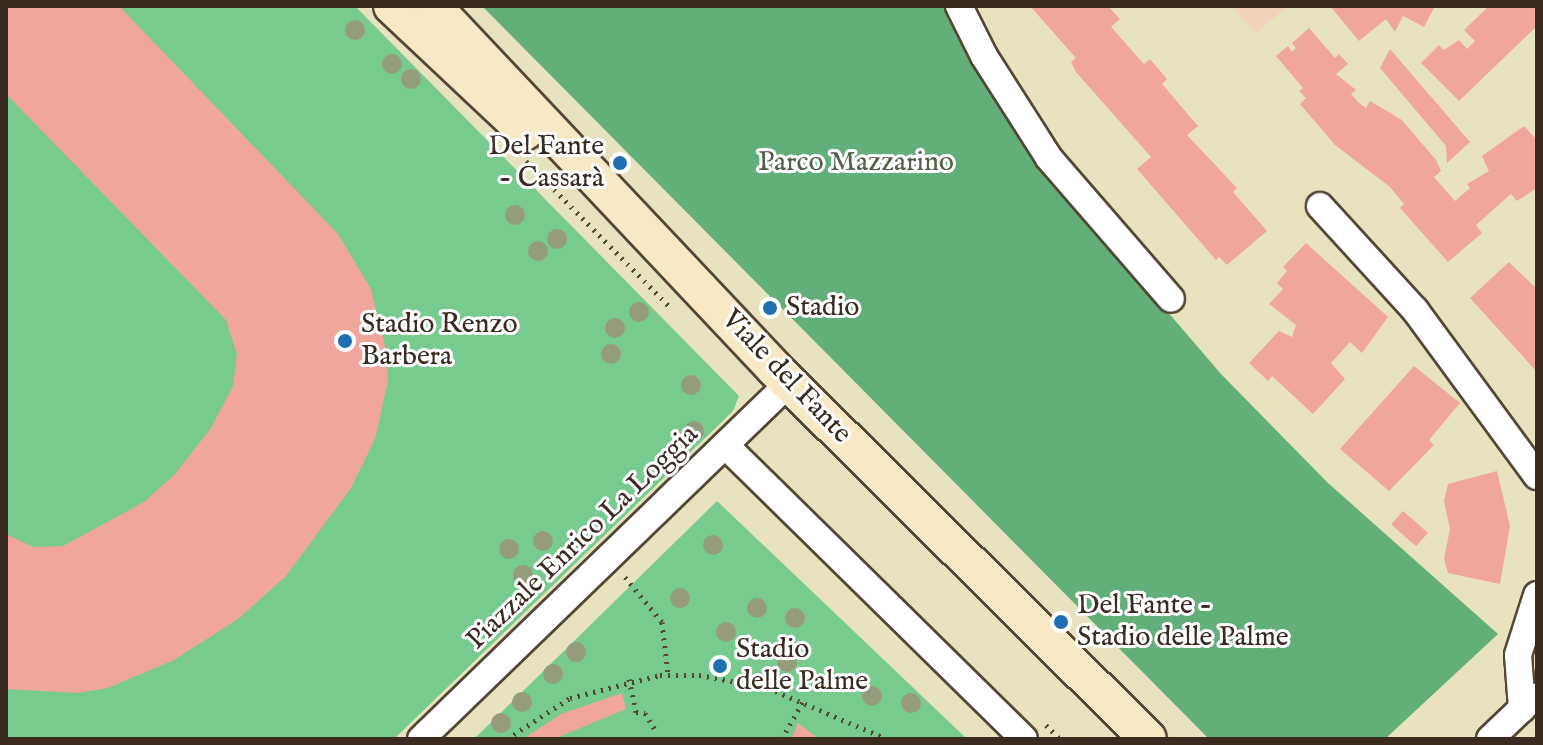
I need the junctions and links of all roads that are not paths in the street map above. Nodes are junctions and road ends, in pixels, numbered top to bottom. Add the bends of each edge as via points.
1 (392, 6) edge
2 (409, 6) edge
3 (433, 6) edge
4 (450, 6) edge
5 (959, 6) edge
6 (526, 131) junction
7 (1320, 206) dead end
8 (1171, 299) dead end
9 (782, 376) junction
10 (725, 445) junction
11 (1537, 476) edge
12 (1537, 595) edge
13 (1530, 701) edge
14 (421, 739) edge
15 (1024, 739) edge
16 (1148, 739) edge
17 (1490, 739) edge

1 - 6 street
2 - 6 street
3 - 6 street
4 - 6 street
5 - 8 street via 1049,158
6 - 9 street, Viale del Fante
7 - 11 street via 1415,310
9 - 10 street, Piazzale Enrico La Loggia
9 - 16 street, Viale del Fante
10 - 14 street, Piazzale Enrico La Loggia
10 - 15 street
12 - 13 street via 1518,655
13 - 17 street

